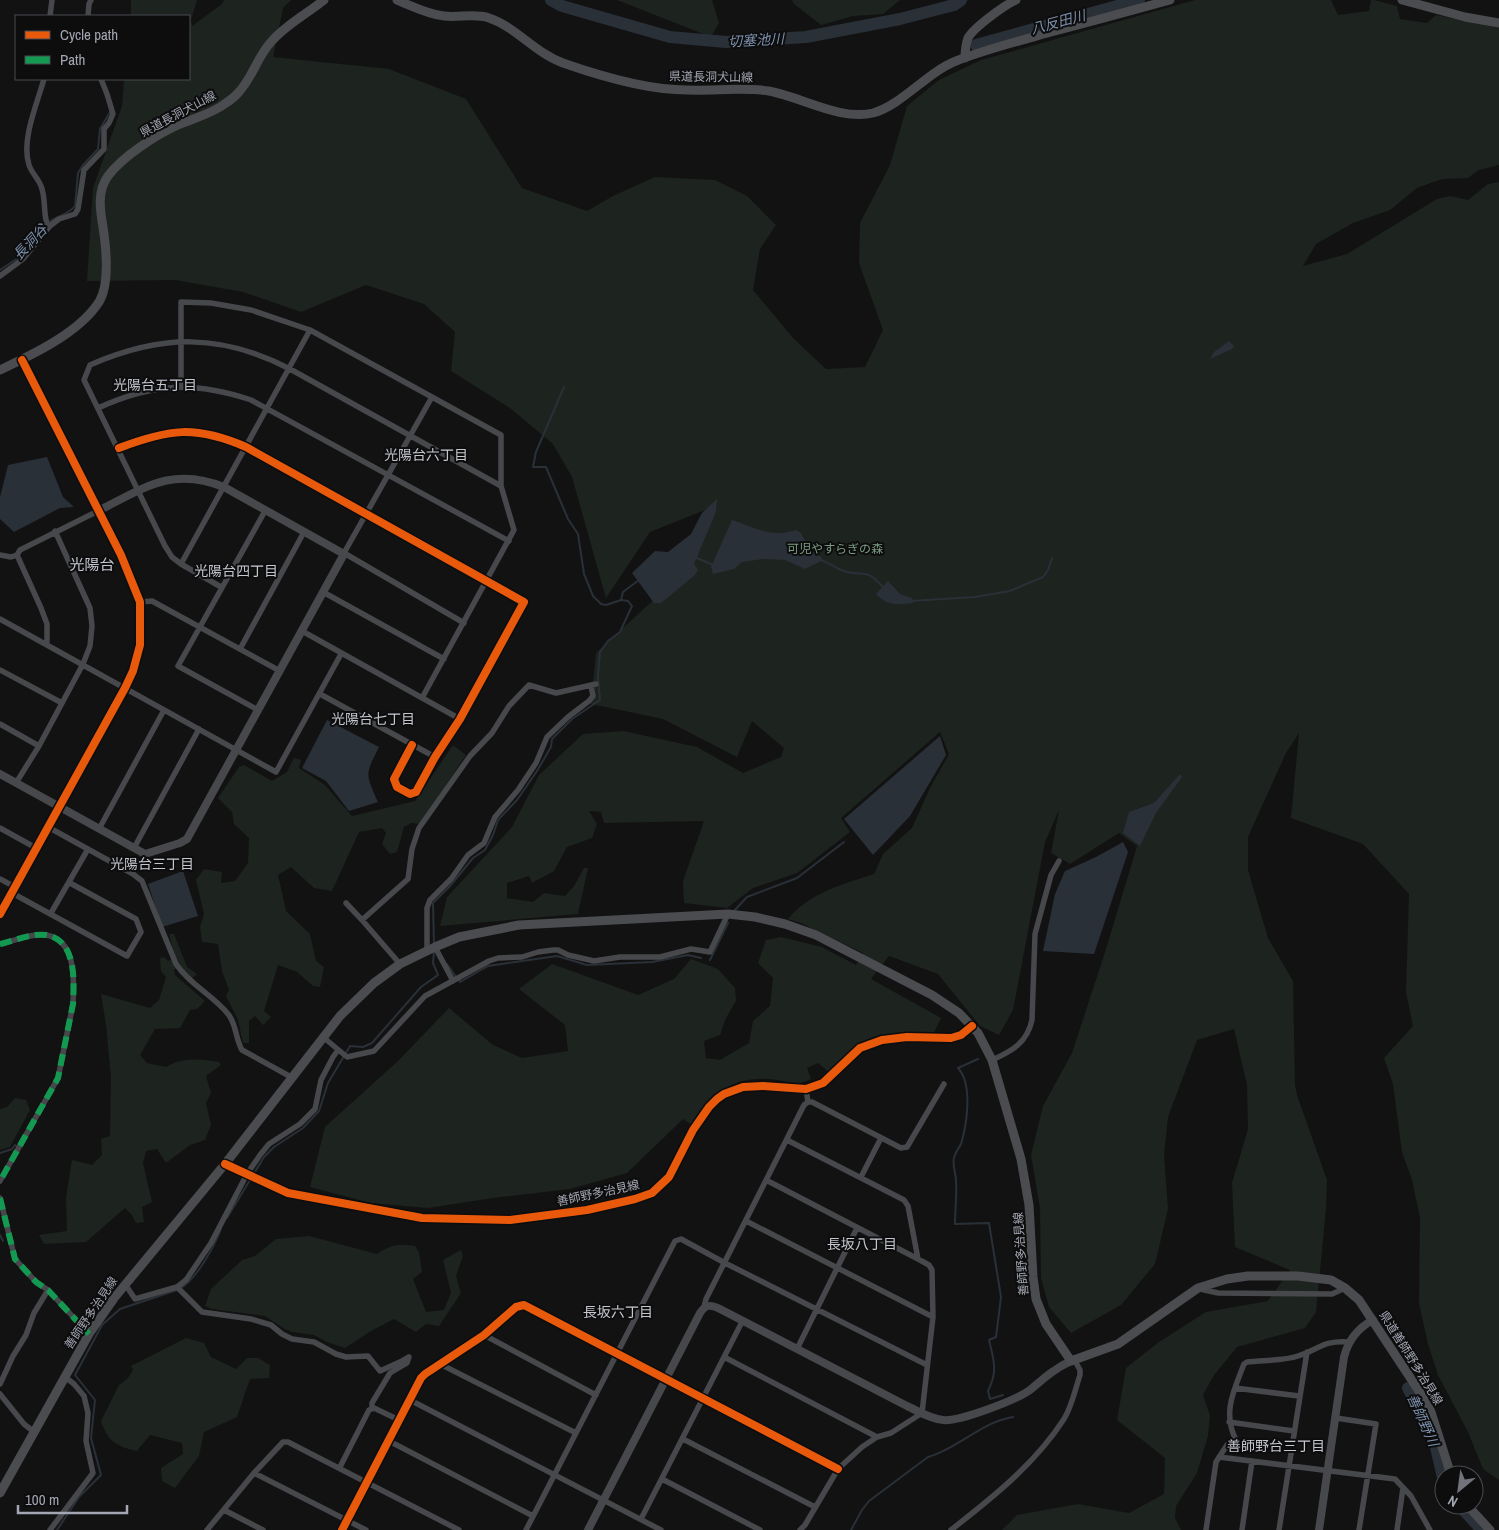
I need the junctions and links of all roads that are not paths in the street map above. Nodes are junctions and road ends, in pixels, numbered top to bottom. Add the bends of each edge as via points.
1 (52, 0) edge
2 (91, 0) edge
3 (324, 0) edge
4 (397, 0) edge
5 (1016, 0) edge
6 (1170, 0) edge
7 (1402, 0) edge
8 (50, 15) edge
9 (88, 15) edge
10 (1499, 23) edge
11 (965, 58) junction
12 (44, 80) edge
13 (100, 80) edge
14 (48, 227) junction
15 (0, 276) edge
16 (310, 330) junction
17 (182, 341) junction
18 (22, 360) junction
19 (290, 369) junction
20 (0, 370) edge
21 (182, 386) junction
22 (432, 397) junction
23 (98, 408) junction
24 (268, 409) junction
25 (410, 435) junction
26 (246, 447) junction
27 (119, 448) junction
28 (388, 475) junction
29 (501, 486) junction
30 (224, 487) junction
31 (139, 491) junction
32 (265, 511) junction
33 (98, 512) junction
34 (366, 514) junction
35 (55, 532) junction
36 (304, 532) junction
37 (509, 541) junction
38 (344, 553) junction
39 (0, 555) edge
40 (17, 555) junction
41 (181, 564) junction
42 (487, 582) junction
43 (221, 588) junction
44 (323, 592) junction
45 (140, 602) junction
46 (0, 619) edge
47 (464, 624) junction
48 (200, 627) junction
49 (302, 631) junction
50 (46, 644) junction
51 (240, 649) junction
52 (341, 654) junction
53 (444, 660) junction
54 (83, 664) junction
55 (0, 670) edge
56 (280, 671) junction
57 (125, 688) junction
58 (320, 694) junction
59 (422, 698) junction
60 (62, 703) junction
61 (164, 710) junction
62 (258, 710) junction
63 (460, 719) junction
64 (0, 724) edge
65 (199, 729) junction
66 (412, 745) junction
67 (39, 746) junction
68 (237, 750) junction
69 (435, 757) junction
70 (0, 774) edge
71 (16, 783) junction
72 (59, 807) junction
73 (48, 827) junction
74 (0, 828) edge
75 (99, 829) junction
76 (36, 848) junction
77 (134, 848) junction
78 (88, 849) junction
79 (1059, 861) dead end
80 (0, 879) edge
81 (70, 883) junction
82 (13, 890) junction
83 (346, 903) dead end
84 (51, 913) junction
85 (0, 914) edge
86 (728, 914) junction
87 (362, 920) junction
88 (0, 944) edge
89 (433, 950) junction
90 (400, 964) junction
91 (453, 980) junction
92 (972, 1026) junction
93 (323, 1037) junction
94 (340, 1051) junction
95 (992, 1060) junction
96 (291, 1077) junction
97 (944, 1084) dead end
98 (806, 1089) junction
99 (808, 1102) junction
100 (881, 1138) junction
101 (787, 1140) junction
102 (225, 1164) junction
103 (247, 1174) junction
104 (861, 1178) junction
105 (766, 1180) junction
106 (0, 1181) edge
107 (0, 1198) edge
108 (746, 1221) junction
109 (857, 1228) junction
110 (918, 1259) junction
111 (725, 1263) junction
112 (837, 1269) junction
113 (125, 1284) junction
114 (177, 1287) junction
115 (1198, 1288) junction
116 (1345, 1288) junction
117 (48, 1290) junction
118 (704, 1307) junction
119 (816, 1309) junction
120 (933, 1317) junction
121 (743, 1320) junction
122 (1373, 1320) junction
123 (89, 1334) junction
124 (484, 1336) junction
125 (1349, 1342) junction
126 (797, 1349) junction
127 (1307, 1352) junction
128 (618, 1355) junction
129 (724, 1357) junction
130 (1072, 1360) junction
131 (440, 1364) junction
132 (927, 1365) junction
133 (65, 1377) junction
134 (665, 1380) junction
135 (0, 1384) edge
136 (1235, 1388) junction
137 (0, 1394) edge
138 (596, 1395) junction
139 (1299, 1396) junction
140 (703, 1398) junction
141 (410, 1400) junction
142 (372, 1409) junction
143 (922, 1413) junction
144 (1336, 1418) junction
145 (399, 1420) junction
146 (1229, 1422) junction
147 (1294, 1431) junction
148 (34, 1432) junction
149 (576, 1433) junction
150 (877, 1437) junction
151 (683, 1439) junction
152 (389, 1441) junction
153 (1219, 1457) junction
154 (1252, 1461) junction
155 (1448, 1465) edge
156 (1289, 1466) junction
157 (340, 1467) junction
158 (838, 1469) junction
159 (1327, 1470) junction
160 (254, 1474) junction
161 (555, 1476) junction
162 (1367, 1476) junction
163 (662, 1479) junction
164 (368, 1482) junction
165 (1403, 1488) junction
166 (0, 1493) edge
167 (603, 1500) junction
168 (815, 1507) junction
169 (224, 1510) junction
170 (1476, 1515) edge
171 (534, 1516) junction
172 (641, 1519) junction
173 (347, 1520) junction
174 (649, 1527) edge
175 (50, 1530) edge
176 (207, 1530) edge
177 (263, 1530) edge
178 (342, 1530) edge
179 (366, 1530) edge
180 (459, 1530) edge
181 (526, 1530) edge
182 (588, 1530) edge
183 (661, 1530) edge
184 (760, 1530) edge
185 (800, 1530) edge
186 (951, 1530) edge
187 (1206, 1530) edge
188 (1242, 1530) edge
189 (1280, 1530) edge
190 (1319, 1530) edge
191 (1359, 1530) edge
192 (1397, 1530) edge
193 (1430, 1530) edge
194 (1490, 1530) edge

1 - 8 street
2 - 9 street
3 - 18 main road, 県道長洞犬山線 via 270,43 237,94 213,111 165,132 120,163 109,175 100,199 106,256 105,282 99,302 82,322
4 - 11 main road, 県道長洞犬山線 via 438,15 490,18 555,60 606,76 670,89 749,88 769,91 844,113 881,110 931,74
5 - 11 main road via 972,33 968,38
6 - 11 main road, 県道長洞犬山線
7 - 10 main road
12 - 14 street via 27,148 30,167 42,188
13 - 14 street via 113,114 104,129 104,148 84,170 75,214
14 - 15 street via 23,259
16 - 17 street via 250,310 181,302
16 - 19 street
16 - 22 street
17 - 19 street via 238,348 267,357
17 - 21 street
17 - 23 street via 114,354 90,365 84,380
18 - 20 main road, 県道長洞犬山線
18 - 33 street
19 - 24 street
19 - 25 street
21 - 23 street via 159,388
21 - 24 street via 225,391
22 - 25 street
22 - 29 street via 501,435
23 - 27 street
24 - 26 street
24 - 28 street
25 - 28 street
25 - 29 street
26 - 27 street via 204,432 190,431 149,436
26 - 30 street
26 - 34 street
27 - 31 street
28 - 34 street
28 - 37 street
29 - 37 street via 514,530
30 - 31 street via 185,478 168,479
30 - 32 street
30 - 41 street
31 - 33 street
31 - 41 street via 165,546
32 - 36 street
32 - 43 street
33 - 35 street
33 - 45 street via 121,555
34 - 38 street
34 - 42 street
35 - 40 street via 20,550
35 - 54 street via 90,608 90,646
36 - 38 street
36 - 51 street
37 - 42 street
38 - 44 street
38 - 47 street
39 - 40 street
40 - 50 street via 47,624
41 - 43 street
42 - 47 street
42 - 63 street via 524,602
43 - 48 street
44 - 49 street
44 - 53 street
45 - 48 street via 152,601
45 - 57 street via 140,645
46 - 50 street
47 - 53 street
48 - 51 street
48 - 62 street via 178,666
49 - 52 street
49 - 56 street
50 - 54 street
51 - 56 street
52 - 58 street
52 - 59 street
53 - 59 street
54 - 57 street
54 - 60 street
55 - 60 street
56 - 62 street
57 - 61 street
57 - 72 street
58 - 66 street
58 - 68 street via 276,772
59 - 63 street
60 - 67 street
61 - 65 street
61 - 75 street
62 - 68 street
63 - 69 street
64 - 67 street
65 - 68 street
65 - 77 street
66 - 69 street
66 - 69 street via 394,779 397,787 410,794 416,792
67 - 71 street
68 - 77 street via 187,839 145,854
70 - 71 street
71 - 72 street
72 - 73 street
72 - 75 street
73 - 76 street
73 - 78 street
74 - 76 street
75 - 77 street
76 - 82 street
78 - 81 street
78 - 96 street via 142,881 183,975 227,1012 235,1024 242,1050
79 - 95 street via 1051,875 1035,934 1030,1029 1019,1046
80 - 82 street
81 - 84 street
81 - 84 street via 136,919 141,932 127,956
82 - 84 street
82 - 85 street
83 - 87 street
86 - 89 main road, 善師野多治見線 via 519,925 476,932
86 - 91 street via 710,952 691,949 660,958 620,957 594,961 552,950 490,961
86 - 92 main road, 善師野多治見線 via 785,924 816,935 932,995
87 - 89 street via 408,880 412,849 420,828 470,756 528,685 556,693 594,685 589,701 547,737 536,762 495,818 484,843 468,855 430,900 427,908
87 - 90 street
88 - 106 street via 35,935 56,938 72,960 73,1004 58,1078
89 - 90 main road, 善師野多治見線
89 - 91 street
90 - 93 main road, 善師野多治見線 via 374,983
91 - 94 street via 425,996 374,1051 347,1057
92 - 95 main road, 善師野多治見線
92 - 98 street via 951,1038 907,1037 882,1040 860,1048 823,1082
93 - 94 street
93 - 96 main road, 善師野多治見線
94 - 103 street via 332,1057 312,1113 269,1144
95 - 130 main road, 善師野多治見線 via 1021,1159 1030,1206 1036,1299 1046,1324
96 - 102 main road, 善師野多治見線
97 - 100 street via 907,1147 900,1148
98 - 99 street
98 - 103 street, 善師野多治見線 via 763,1086 724,1094 693,1130 669,1177 652,1193 587,1210 510,1220 422,1218 288,1193
99 - 100 street
99 - 101 street
100 - 104 street
101 - 104 street
101 - 105 street
102 - 103 street, 善師野多治見線
102 - 113 main road, 善師野多治見線
103 - 114 street via 208,1249 186,1280
104 - 110 street via 904,1200 908,1206
105 - 108 street
105 - 109 street
107 - 117 street via 15,1259
108 - 111 street
108 - 112 street
109 - 110 street
109 - 112 street
110 - 120 street via 932,1270
111 - 118 street
111 - 119 street
111 - 128 street via 681,1239 675,1241
112 - 119 street
112 - 120 street
113 - 114 street via 135,1299
113 - 123 main road, 善師野多治見線
114 - 142 street via 202,1312 271,1325 292,1339 314,1342 346,1357 368,1356 380,1371 409,1356 407,1363 390,1373 372,1403
115 - 116 street via 1218,1294 1332,1294
115 - 116 main road, 県道善師野多治見線 via 1248,1276 1319,1278
115 - 130 main road via 1118,1344
116 - 122 main road, 県道善師野多治見線 via 1359,1300
117 - 123 street
117 - 135 street
118 - 121 street via 712,1305
118 - 134 street
119 - 126 street
119 - 132 street
120 - 132 street
121 - 126 street
121 - 129 street
122 - 125 street
122 - 155 main road, 県道善師野多治見線 via 1431,1412
123 - 133 main road, 善師野多治見線
124 - 128 street via 516,1307 524,1306
124 - 131 street
124 - 138 street
125 - 127 street via 1322,1344
125 - 144 street
126 - 143 street
127 - 136 street via 1244,1364
127 - 139 street
128 - 134 street
128 - 138 street
129 - 140 street
129 - 150 street
130 - 143 street via 1020,1396 1001,1404 946,1420
130 - 186 street via 1080,1375 1064,1418 1006,1486
131 - 141 street via 425,1374
131 - 149 street
132 - 143 street
133 - 148 main road, 善師野多治見線
133 - 175 street via 84,1396 88,1413 86,1441 93,1473
134 - 140 street
134 - 167 street
136 - 139 street
136 - 146 street
137 - 148 street
138 - 149 street
139 - 147 street
140 - 151 street
140 - 158 street
141 - 145 street
141 - 161 street
142 - 145 street
142 - 157 street
143 - 150 street via 891,1433
144 - 159 street
144 - 162 street via 1376,1424
145 - 152 street
146 - 147 street
146 - 153 street via 1236,1440 1227,1445
147 - 156 street
148 - 166 main road, 善師野多治見線
149 - 161 street
150 - 158 street
151 - 163 street
151 - 168 street
152 - 164 street
152 - 171 street
153 - 154 street
153 - 187 street
154 - 156 street
154 - 188 street
156 - 159 street
156 - 189 street
157 - 160 street via 283,1442
157 - 164 street
158 - 168 street
159 - 162 street
159 - 190 street
160 - 169 street
160 - 173 street
161 - 167 street
161 - 171 street
162 - 165 street via 1395,1479
162 - 191 street
163 - 172 street
163 - 184 street
164 - 173 street
164 - 180 street
165 - 192 street
165 - 193 street
167 - 172 street
167 - 182 street
168 - 185 street
169 - 176 street
169 - 177 street
170 - 194 main road
171 - 181 street
172 - 174 street
173 - 178 street
173 - 179 street
174 - 183 street

